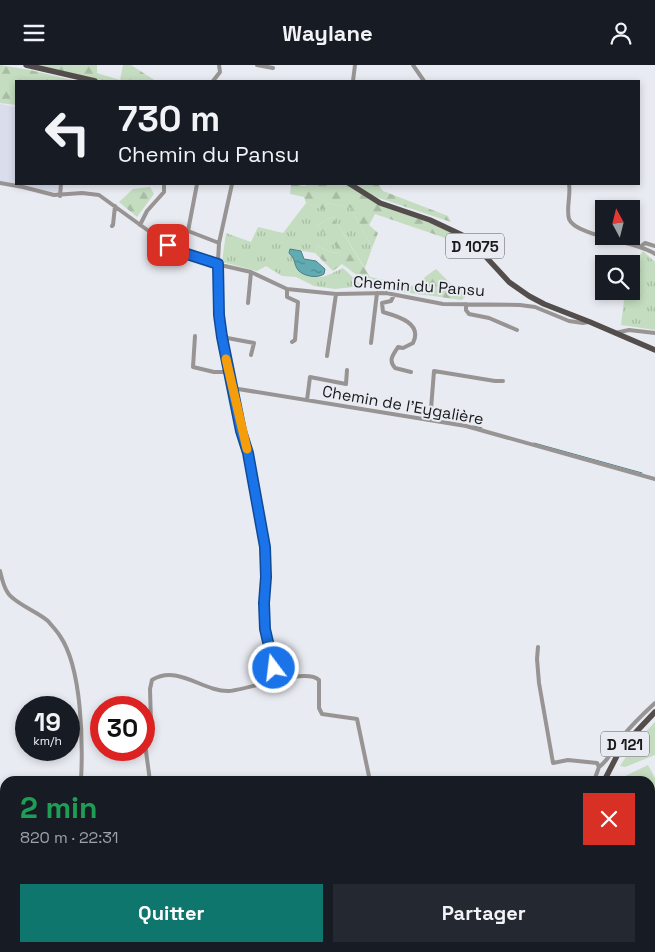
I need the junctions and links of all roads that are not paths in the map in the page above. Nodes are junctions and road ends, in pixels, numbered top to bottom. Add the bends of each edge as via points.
1 (26, 65) edge
2 (219, 65) edge
3 (257, 65) edge
4 (354, 65) edge
5 (413, 65) edge
6 (273, 68) dead end
7 (91, 80) edge
8 (214, 80) edge
9 (352, 80) edge
10 (423, 80) edge
11 (0, 183) edge
12 (15, 184) edge
13 (24, 185) edge
14 (61, 185) edge
15 (164, 185) edge
16 (197, 185) edge
17 (232, 185) edge
18 (352, 185) edge
19 (569, 185) edge
20 (60, 195) junction
21 (115, 206) junction
22 (140, 225) junction
23 (112, 226) dead end
24 (219, 243) junction
25 (655, 246) edge
26 (640, 247) junction
27 (655, 254) edge
28 (218, 264) junction
29 (251, 272) junction
30 (287, 289) junction
31 (377, 293) junction
32 (336, 294) junction
33 (394, 295) junction
34 (248, 303) dead end
35 (466, 304) junction
36 (590, 322) junction
37 (517, 330) dead end
38 (615, 333) junction
39 (655, 333) edge
40 (195, 336) dead end
41 (222, 337) junction
42 (292, 342) dead end
43 (371, 343) dead end
44 (655, 349) edge
45 (252, 355) dead end
46 (326, 356) dead end
47 (347, 370) dead end
48 (229, 372) junction
49 (411, 372) dead end
50 (503, 381) dead end
51 (232, 388) junction
52 (307, 400) junction
53 (428, 419) junction
54 (655, 479) edge
55 (0, 571) edge
56 (538, 647) dead end
57 (277, 679) junction
58 (655, 703) edge
59 (655, 712) edge
60 (599, 767) junction
61 (81, 776) edge
62 (149, 776) edge
63 (369, 776) edge
64 (596, 776) edge
65 (607, 776) edge

1 - 7 main road
2 - 8 street via 220,73
3 - 6 street
4 - 9 street
5 - 10 street
11 - 12 street, Chemin du Pansu
13 - 20 street, Chemin du Pansu
14 - 20 street
15 - 22 street via 164,193 147,211
16 - 24 street via 188,231
17 - 24 street
18 - 36 main road, D 1075 via 380,203 462,235 517,289 544,304
19 - 26 street via 569,217 574,225
20 - 21 street, Chemin du Pansu via 92,193
21 - 22 street, Chemin du Pansu
21 - 23 street
22 - 28 street, Chemin du Pansu via 184,253
24 - 28 street
25 - 26 street via 645,243
26 - 27 street
28 - 29 street, Chemin du Pansu
28 - 41 street
29 - 30 street, Chemin du Pansu
29 - 34 street
30 - 32 street, Chemin du Pansu
30 - 42 street via 287,297 298,302 295,340
31 - 32 street, Chemin du Pansu
31 - 33 street, Chemin du Pansu
31 - 43 street
32 - 46 street
33 - 35 street, Chemin du Pansu via 444,304
33 - 49 street via 391,301 382,303 383,312 408,322 416,334 413,343 398,347 392,363 395,368
35 - 36 street, Chemin du Pansu via 535,307 569,321
35 - 37 street via 469,314
36 - 38 main road, D 1075
38 - 39 street via 629,330
38 - 44 main road, D 1075
40 - 48 street via 193,367
41 - 45 street via 254,343
41 - 48 street
47 - 52 street via 346,384 310,377
48 - 51 street
50 - 53 street via 434,371
51 - 52 street, Chemin de l'Eygalière
51 - 57 street via 265,547 265,629
52 - 53 street, Chemin de l'Eygalière
53 - 54 street, Chemin de l'Eygalière via 466,426
55 - 61 street via 8,594 46,619 66,647 78,698
56 - 60 street via 539,683 553,763 568,760 597,763
57 - 62 street via 225,691 180,676 161,676 152,680 151,723 145,745
57 - 63 street via 315,677 319,680 320,713 357,719
58 - 60 street via 625,733
59 - 65 main road, D 121 via 621,748
60 - 64 street

